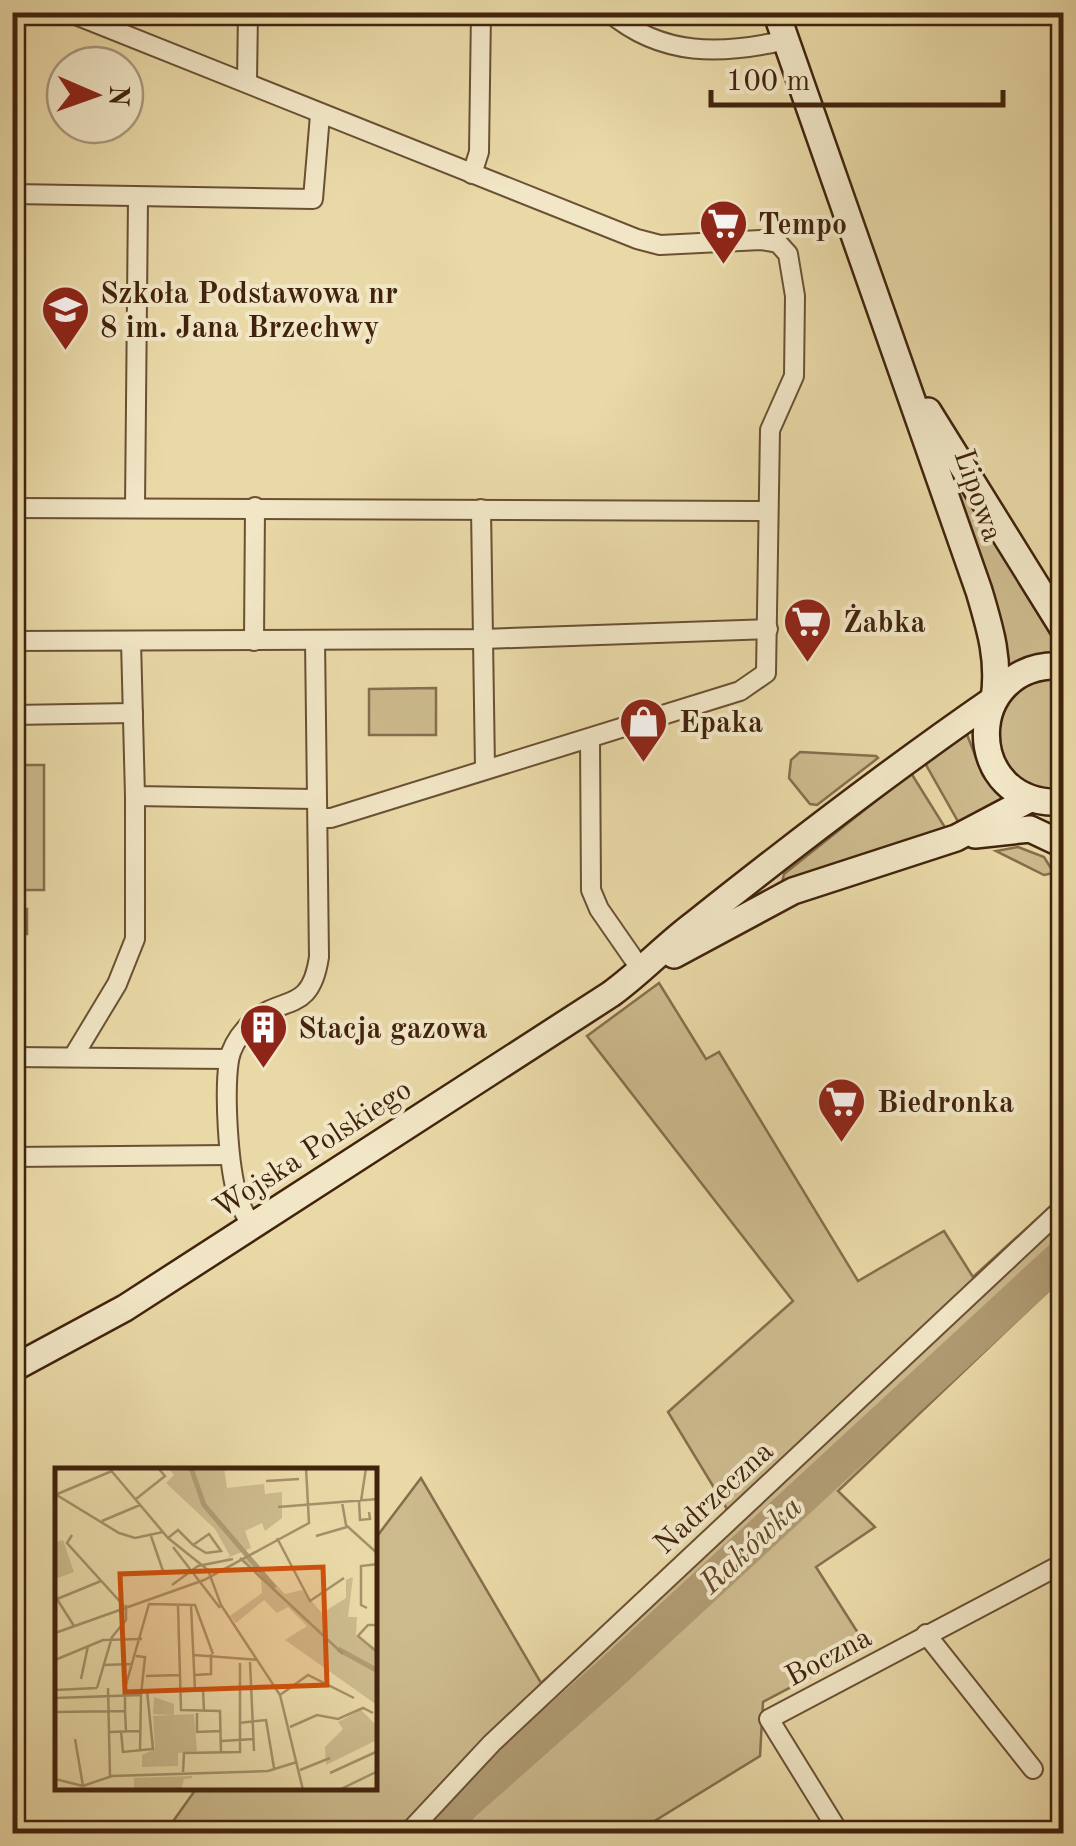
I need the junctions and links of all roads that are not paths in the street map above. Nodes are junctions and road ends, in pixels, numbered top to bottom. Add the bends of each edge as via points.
1 (68, 12) edge
2 (248, 12) edge
3 (481, 12) edge
4 (609, 12) edge
5 (784, 22) edge
6 (247, 81) junction
7 (320, 115) junction
8 (472, 174) junction
9 (12, 194) edge
10 (138, 198) junction
11 (883, 316) junction
12 (135, 506) junction
13 (12, 508) edge
14 (255, 508) junction
15 (481, 509) junction
16 (768, 512) junction
17 (1038, 590) junction
18 (1064, 604) edge
19 (768, 629) junction
20 (1064, 630) edge
21 (483, 639) junction
22 (131, 640) junction
23 (254, 640) junction
24 (315, 640) junction
25 (12, 641) edge
26 (1064, 666) edge
27 (994, 699) junction
28 (132, 713) junction
29 (12, 716) edge
30 (590, 739) junction
31 (486, 768) junction
32 (134, 796) junction
33 (315, 799) junction
34 (1030, 799) junction
35 (1064, 802) edge
36 (319, 818) junction
37 (956, 838) junction
38 (1064, 843) edge
39 (642, 972) junction
40 (74, 1057) junction
41 (12, 1058) edge
42 (229, 1059) junction
43 (228, 1155) junction
44 (12, 1157) edge
45 (1064, 1207) edge
46 (251, 1226) junction
47 (12, 1369) edge
48 (1064, 1562) edge
49 (926, 1634) junction
50 (1033, 1770) dead end
51 (407, 1834) edge
52 (840, 1834) edge

1 - 6 street
2 - 6 street
3 - 8 street via 479,152
4 - 5 street via 652,38 697,50 735,51
5 - 11 street, Lipowa
6 - 7 street
7 - 8 street
7 - 10 street via 312,199
8 - 16 street via 651,244 761,240 778,243 788,254 794,376 770,430
9 - 10 street
10 - 12 street
11 - 17 street, Lipowa via 934,424
11 - 27 street, Lipowa via 993,637
12 - 13 street
12 - 14 street
14 - 15 street
14 - 23 street
15 - 16 street
15 - 21 street
16 - 19 street
17 - 18 street
17 - 20 street, Lipowa
19 - 21 street
19 - 30 street via 766,672 753,685
21 - 24 street
21 - 31 street
22 - 23 street
22 - 25 street
22 - 28 street
23 - 24 street
24 - 33 street
26 - 27 street, Wojska Polskiego via 1022,673
27 - 34 street, Lipowa via 985,738 989,758 1012,790
27 - 39 street, Wojska Polskiego via 688,928
28 - 29 street
28 - 32 street
30 - 31 street
30 - 39 street via 591,890
31 - 36 street
32 - 33 street
32 - 40 street via 135,938
33 - 36 street
34 - 35 street
34 - 37 street, Wojska Polskiego
34 - 38 street, Lipowa
36 - 42 street via 315,983 300,999 250,1022
37 - 38 street via 1030,830
37 - 39 street, Wojska Polskiego via 793,891
39 - 46 street, Wojska Polskiego
40 - 41 street
40 - 42 street
42 - 43 street
43 - 44 street
43 - 46 street
45 - 51 street, Nadrzeczna via 492,1744
46 - 47 street, Wojska Polskiego via 125,1308
48 - 49 street, Boczna
49 - 50 street
49 - 52 street, Boczna via 769,1718

